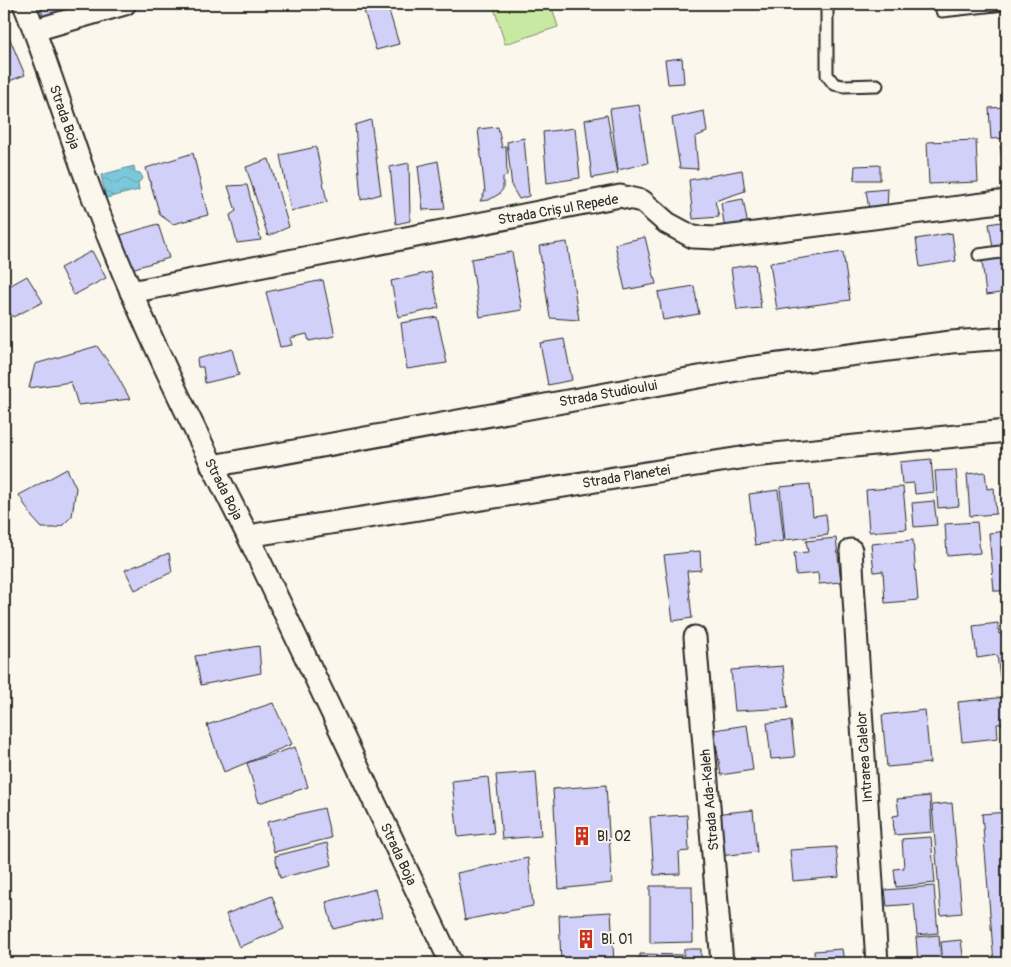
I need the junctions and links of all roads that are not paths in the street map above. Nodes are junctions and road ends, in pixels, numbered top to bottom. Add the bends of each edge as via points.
1 (24, 4) edge
2 (125, 4) edge
3 (827, 4) edge
4 (1004, 4) edge
5 (942, 11) dead end
6 (34, 30) junction
7 (877, 85) dead end
8 (1007, 201) edge
9 (1007, 251) edge
10 (979, 255) dead end
11 (131, 292) junction
12 (1007, 338) edge
13 (1007, 431) edge
14 (212, 466) junction
15 (248, 536) junction
16 (850, 550) dead end
17 (696, 637) dead end
18 (451, 963) edge
19 (722, 963) edge
20 (878, 963) edge

1 - 6 street, Strada Boja
2 - 6 street
3 - 7 lane via 827,75 834,84 842,86
4 - 5 lane
6 - 11 street, Strada Boja via 91,193
8 - 11 street, Strada Crișul Repede via 716,238 693,237 667,223 642,201 620,196
9 - 10 lane
11 - 14 street, Strada Boja
12 - 14 street, Strada Studioului via 748,368
13 - 15 street, Strada Planetei via 753,456
14 - 15 street, Strada Boja
15 - 18 street, Strada Boja
16 - 20 street, Intrarea Calelor
17 - 19 street, Strada Ada-Kaleh

